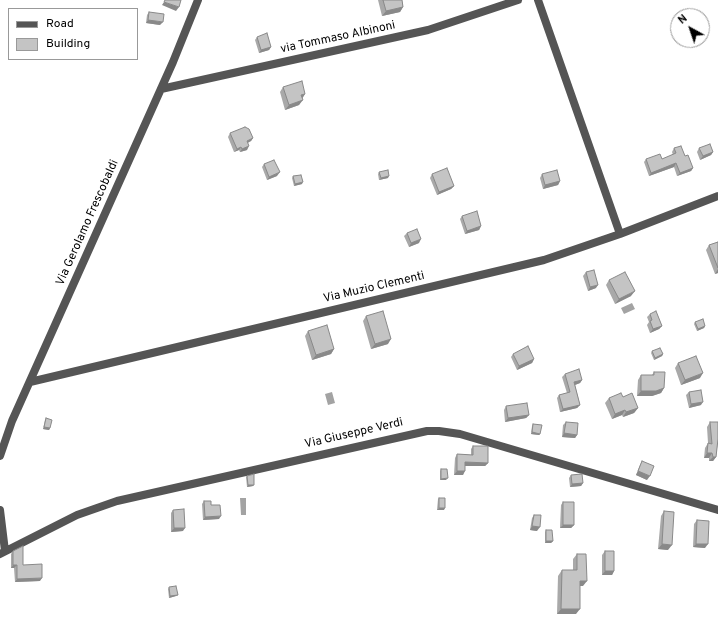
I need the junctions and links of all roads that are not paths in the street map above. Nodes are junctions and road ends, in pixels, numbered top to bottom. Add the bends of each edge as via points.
1 (198, 0) edge
2 (518, 0) edge
3 (538, 0) edge
4 (161, 89) junction
5 (718, 196) edge
6 (620, 234) junction
7 (30, 382) junction
8 (0, 456) edge
9 (0, 510) edge
10 (718, 510) edge
11 (2, 552) edge

1 - 4 street, Via Gerolamo Frescobaldi
2 - 4 street, via Tommaso Albinoni via 409,35
3 - 6 street
4 - 7 street, Via Gerolamo Frescobaldi
5 - 6 street, Via Muzio Clementi
6 - 7 street, Via Muzio Clementi via 534,263
7 - 8 street, Via Gerolamo Frescobaldi via 12,421
9 - 11 street
10 - 11 street, Via Giuseppe Verdi via 460,434 426,430 117,501 77,515

